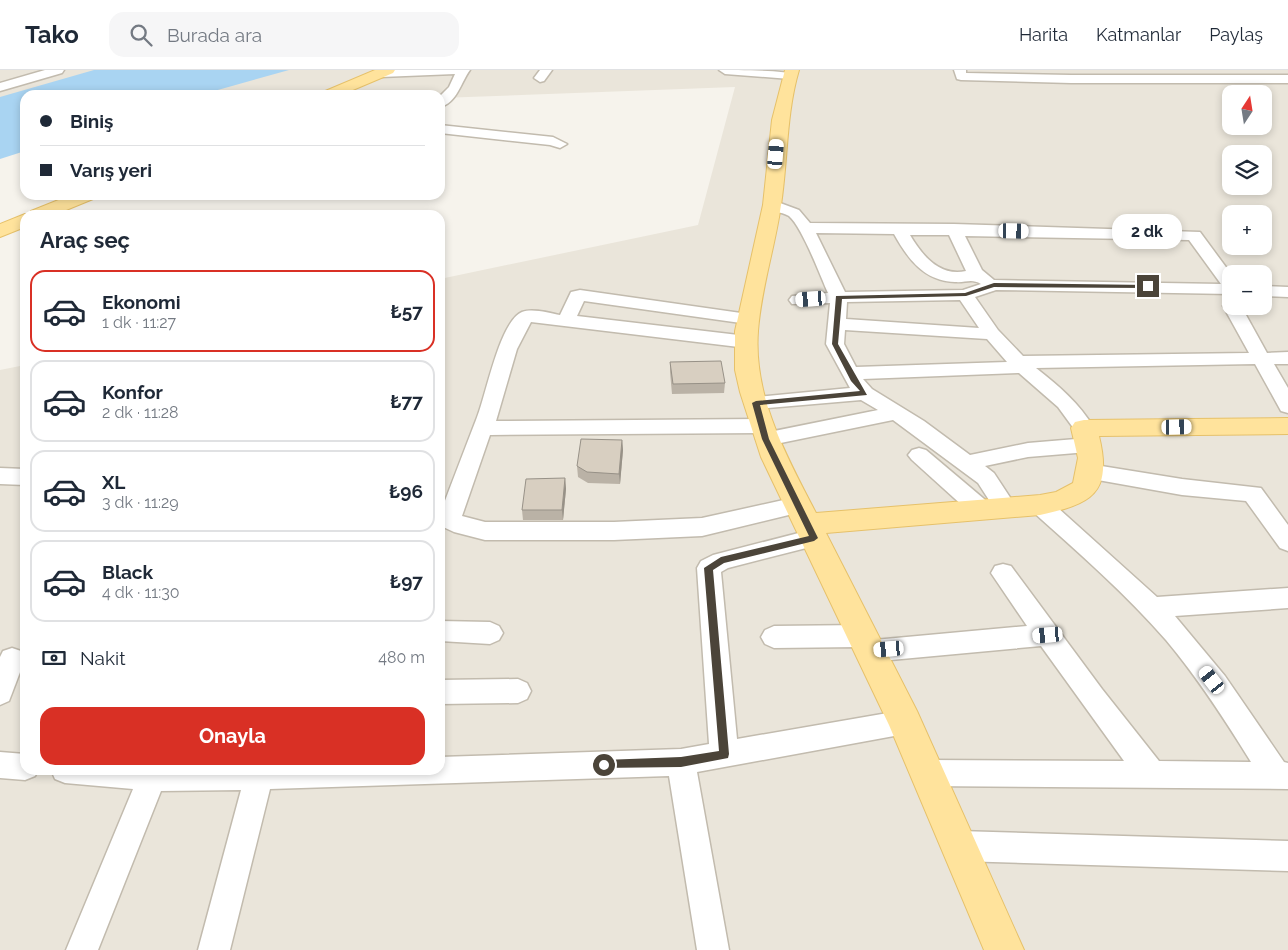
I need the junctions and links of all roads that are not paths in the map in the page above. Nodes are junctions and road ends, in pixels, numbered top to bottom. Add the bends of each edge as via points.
1 (58, 70) edge
2 (464, 70) edge
3 (725, 70) edge
4 (732, 70) edge
5 (960, 70) edge
6 (385, 71) edge
7 (791, 73) edge
8 (1280, 76) edge
9 (0, 87) edge
10 (340, 90) edge
11 (445, 98) edge
12 (445, 130) edge
13 (560, 144) dead end
14 (75, 200) edge
15 (772, 205) junction
16 (50, 210) edge
17 (20, 222) edge
18 (806, 228) junction
19 (900, 229) junction
20 (954, 229) junction
21 (0, 231) edge
22 (975, 273) junction
23 (1222, 279) edge
24 (994, 285) junction
25 (1222, 288) edge
26 (1272, 291) edge
27 (1288, 292) edge
28 (966, 294) junction
29 (839, 297) junction
30 (798, 300) dead end
31 (1236, 315) edge
32 (566, 320) junction
33 (835, 324) junction
34 (748, 331) junction
35 (992, 334) junction
36 (1260, 358) junction
37 (1288, 358) edge
38 (1020, 364) junction
39 (850, 373) junction
40 (865, 393) junction
41 (1288, 406) edge
42 (897, 414) junction
43 (761, 423) junction
44 (1288, 426) edge
45 (484, 428) junction
46 (1086, 436) junction
47 (920, 455) dead end
48 (967, 463) junction
49 (1089, 472) junction
50 (0, 476) edge
51 (20, 477) edge
52 (1040, 505) junction
53 (994, 509) junction
54 (445, 518) edge
55 (445, 520) edge
56 (806, 522) junction
57 (1288, 542) edge
58 (1003, 572) dead end
59 (1288, 598) edge
60 (1150, 608) junction
61 (445, 631) edge
62 (490, 634) dead end
63 (1048, 635) junction
64 (774, 637) dead end
65 (866, 644) junction
66 (12, 659) dead end
67 (518, 691) dead end
68 (445, 692) edge
69 (0, 693) edge
70 (905, 722) junction
71 (724, 754) junction
72 (681, 762) junction
73 (445, 769) edge
74 (927, 773) junction
75 (1152, 774) junction
76 (127, 775) edge
77 (244, 775) edge
78 (1282, 776) edge
79 (152, 777) junction
80 (959, 846) junction
81 (1288, 856) edge
82 (82, 950) edge
83 (214, 950) edge
84 (713, 950) edge
85 (1004, 950) edge

1 - 9 street
2 - 6 street
2 - 11 street
3 - 4 street
4 - 7 street
5 - 8 street via 961,76
6 - 10 main road
7 - 15 main road via 780,119
12 - 13 street
14 - 16 main road
15 - 18 street via 794,213
15 - 34 main road
17 - 21 main road
18 - 19 street
18 - 29 street
19 - 20 street
19 - 22 street via 916,258 930,272 954,277
20 - 22 street
20 - 23 street via 1194,235
22 - 24 street
24 - 25 street
24 - 28 street
26 - 27 street
28 - 29 street
28 - 35 street
29 - 30 street
29 - 33 street
31 - 36 street
32 - 34 street
32 - 34 street via 580,294
32 - 45 street via 522,318 511,341
33 - 35 street
33 - 39 street via 835,344
34 - 43 main road via 747,369
35 - 38 street
36 - 37 street
36 - 38 street
36 - 41 street
38 - 39 street
38 - 46 street via 1066,402
39 - 40 street
40 - 42 street
40 - 43 street
42 - 43 street
42 - 48 street
43 - 45 street
43 - 56 main road
44 - 46 main road
45 - 54 street
46 - 48 street
46 - 49 main road via 1091,458
47 - 53 street
48 - 53 street via 986,478
49 - 52 main road via 1085,488 1063,500
49 - 57 street via 1182,487 1253,494
50 - 51 street
52 - 53 main road
52 - 60 street
53 - 56 main road
55 - 56 street via 485,531 614,531
56 - 65 main road
56 - 71 street via 709,568
58 - 63 street
59 - 60 street
60 - 78 street via 1175,633
61 - 62 street
63 - 65 street
63 - 75 street
64 - 65 street
65 - 70 main road
66 - 69 street
67 - 68 street
70 - 71 street
70 - 74 main road
71 - 72 street
72 - 73 street
72 - 84 street
74 - 75 street
74 - 80 main road
75 - 78 street
76 - 79 street
77 - 79 street
77 - 83 street
79 - 82 street
80 - 81 street
80 - 85 main road

